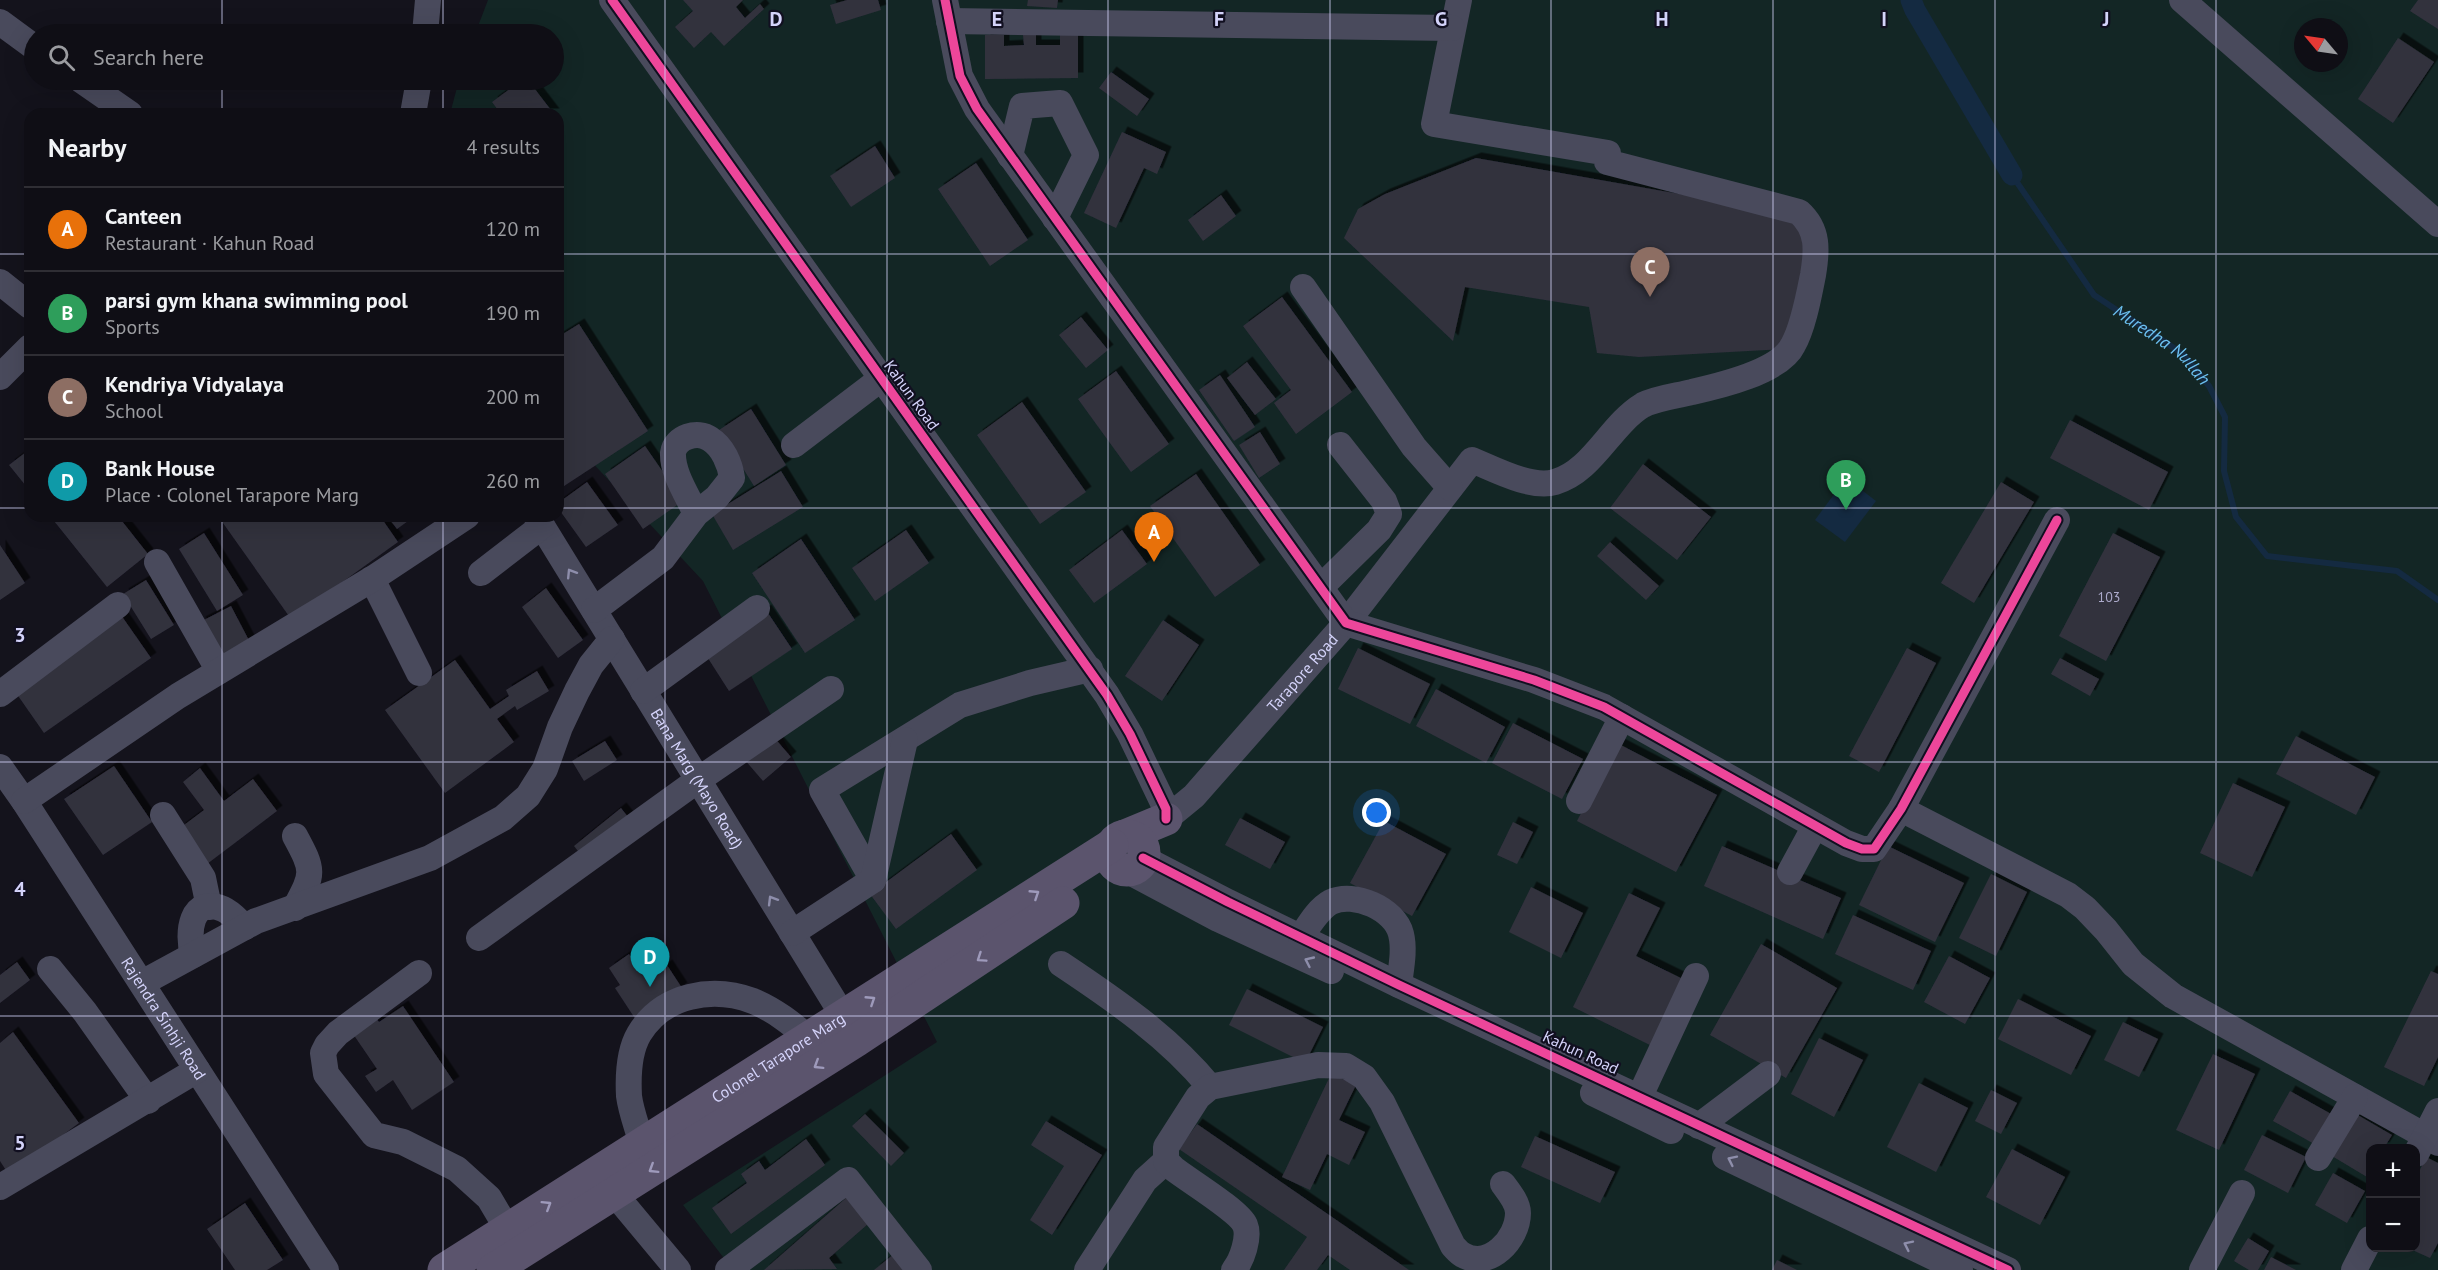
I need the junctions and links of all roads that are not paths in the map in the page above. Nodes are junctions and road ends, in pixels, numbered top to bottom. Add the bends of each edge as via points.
1 (428, 0) edge
2 (612, 0) edge
3 (1459, 0) edge
4 (2188, 2) edge
5 (947, 10) edge
6 (0, 22) edge
7 (426, 24) edge
8 (1452, 28) junction
9 (24, 40) edge
10 (95, 90) edge
11 (417, 90) edge
12 (121, 108) edge
13 (414, 108) edge
14 (1010, 156) junction
15 (1055, 218) junction
16 (2438, 224) edge
17 (0, 282) edge
18 (1303, 287) dead end
19 (24, 301) edge
20 (24, 353) edge
21 (0, 377) edge
22 (882, 378) junction
23 (794, 445) dead end
24 (1340, 445) dead end
25 (1450, 488) junction
26 (696, 514) dead end
27 (2057, 520) dead end
28 (458, 522) edge
29 (538, 522) edge
30 (540, 522) edge
31 (157, 562) dead end
32 (481, 573) dead end
33 (372, 579) junction
34 (1321, 587) junction
35 (118, 604) dead end
36 (757, 608) dead end
37 (594, 610) junction
38 (1346, 623) junction
39 (612, 639) junction
40 (1090, 669) junction
41 (219, 671) junction
42 (419, 673) dead end
43 (831, 689) dead end
44 (643, 691) junction
45 (0, 694) edge
46 (1622, 717) junction
47 (905, 740) junction
48 (0, 767) edge
49 (698, 780) junction
50 (24, 801) junction
51 (1579, 801) dead end
52 (1901, 809) junction
53 (163, 815) dead end
54 (1166, 819) junction
55 (1815, 826) junction
56 (295, 837) dead end
57 (1128, 855) junction
58 (1790, 872) dead end
59 (873, 880) junction
60 (209, 907) junction
61 (295, 908) junction
62 (245, 927) junction
63 (792, 933) junction
64 (1301, 937) junction
65 (479, 938) dead end
66 (193, 955) junction
67 (1061, 964) dead end
68 (50, 969) dead end
69 (419, 974) dead end
70 (1696, 976) dead end
71 (142, 983) junction
72 (1399, 985) junction
73 (851, 1028) junction
74 (810, 1039) junction
75 (197, 1070) junction
76 (1768, 1074) dead end
77 (1210, 1087) junction
78 (1640, 1096) junction
79 (2355, 1096) junction
80 (148, 1101) junction
81 (2438, 1111) edge
82 (1699, 1126) junction
83 (2426, 1144) edge
84 (642, 1145) junction
85 (2318, 1158) dead end
86 (1166, 1161) junction
87 (606, 1183) junction
88 (1503, 1184) dead end
89 (0, 1187) edge
90 (2242, 1193) dead end
91 (508, 1230) junction
92 (2366, 1247) edge
93 (1948, 1261) edge
94 (326, 1270) edge
95 (444, 1270) edge
96 (493, 1270) edge
97 (678, 1270) edge
98 (728, 1270) edge
99 (919, 1270) edge
100 (1087, 1270) edge
101 (1234, 1270) edge
102 (2008, 1270) edge
103 (2202, 1270) edge
104 (2354, 1270) edge

1 - 7 street
2 - 22 street, Kahun Road
3 - 8 street
4 - 16 street
5 - 8 street
5 - 14 street via 966,92
6 - 9 street
8 - 25 street, Tarapore Road via 1434,124 1608,153 1607,162 1799,212 1814,232 1817,250 1798,331 1793,346 1782,358 1752,375 1646,404 1626,416 1573,474 1554,483 1539,484 1506,475 1472,460
10 - 12 street
11 - 13 street
14 - 15 street
14 - 15 street via 1022,106 1060,103 1086,155
15 - 34 street
17 - 19 street
18 - 25 street via 1414,447
20 - 21 street
22 - 23 street
22 - 40 street, Kahun Road
24 - 34 street via 1384,501 1389,514 1379,530
25 - 38 street, Tarapore Road
26 - 37 street via 663,558
27 - 52 street
28 - 33 street
29 - 32 street
37 -> 30 street, Bana Marg (Mayo Road)
31 - 41 street
33 - 41 street
33 - 42 street
34 - 38 street
35 - 45 street
36 - 44 street
37 - 39 street, Bana Marg (Mayo Road)
38 - 46 street via 1534,680
38 - 54 street, Tarapore Road via 1194,796
39 - 44 street, Bana Marg (Mayo Road)
39 - 61 street via 577,691 545,770 528,796 503,818 430,858
40 - 47 street via 960,705
40 - 54 street, Kahun Road via 1130,734 1166,809
41 - 50 street
43 - 49 street
44 - 49 street, Bana Marg (Mayo Road)
46 - 51 street
46 - 55 street
47 - 59 street
47 - 59 street via 822,790
48 - 50 street, Rajendra Sinhji Road
63 -> 49 street, Bana Marg (Mayo Road)
49 - 65 street
50 - 71 street, Rajendra Sinhji Road
52 - 55 street via 1874,849 1862,849
52 - 79 street via 2068,895 2106,930 2133,964 2173,996
53 - 60 street via 203,878
54 - 57 main road
55 - 58 street
56 - 61 street via 309,862 311,875
57 - 64 street, Kahun Road
57 - 73 main road, Colonel Tarapore Marg
93 -> 57 street, Kahun Road via 1218,919
59 - 63 street
60 - 62 street via 226,910
60 - 66 street via 200,910 192,920 189,940
61 - 62 street
62 - 66 street
63 - 73 street, Bana Marg (Mayo Road)
64 - 72 street, Kahun Road
64 - 72 street via 1317,915 1333,902 1357,900 1380,909 1391,917 1401,933
66 - 71 street
67 - 77 street via 1156,1032 1188,1060
68 - 80 street
69 - 91 street via 327,1045 322,1053 326,1074 374,1135 403,1142 457,1169 489,1198
70 - 78 street
71 - 75 street, Rajendra Sinhji Road
72 - 78 street, Kahun Road
73 - 74 main road, Colonel Tarapore Marg
73 -> 87 main road, Colonel Tarapore Marg
74 - 84 main road, Colonel Tarapore Marg
74 - 84 street via 772,1011 734,996 700,993 669,1006 644,1027 632,1055 630,1099
75 - 80 street
75 - 94 street, Rajendra Sinhji Road
76 - 82 street
77 - 86 street via 1198,1097 1166,1147
77 - 88 street via 1318,1065 1346,1066 1364,1077 1382,1102 1453,1246 1473,1259 1493,1255 1515,1229 1518,1212
78 - 82 street, Kahun Road
79 - 83 street
79 - 85 street
80 - 89 street
81 - 83 street
82 - 93 street, Kahun Road
84 - 87 main road, Colonel Tarapore Marg
86 - 100 street via 1145,1180
86 - 101 street via 1238,1215 1245,1226 1246,1239
91 -> 87 main road, Colonel Tarapore Marg
87 - 96 main road, Colonel Tarapore Marg
87 - 97 street
90 - 103 street
91 - 95 main road, Colonel Tarapore Marg
92 - 104 street
93 - 102 street, Kahun Road
98 - 99 street via 848,1180

